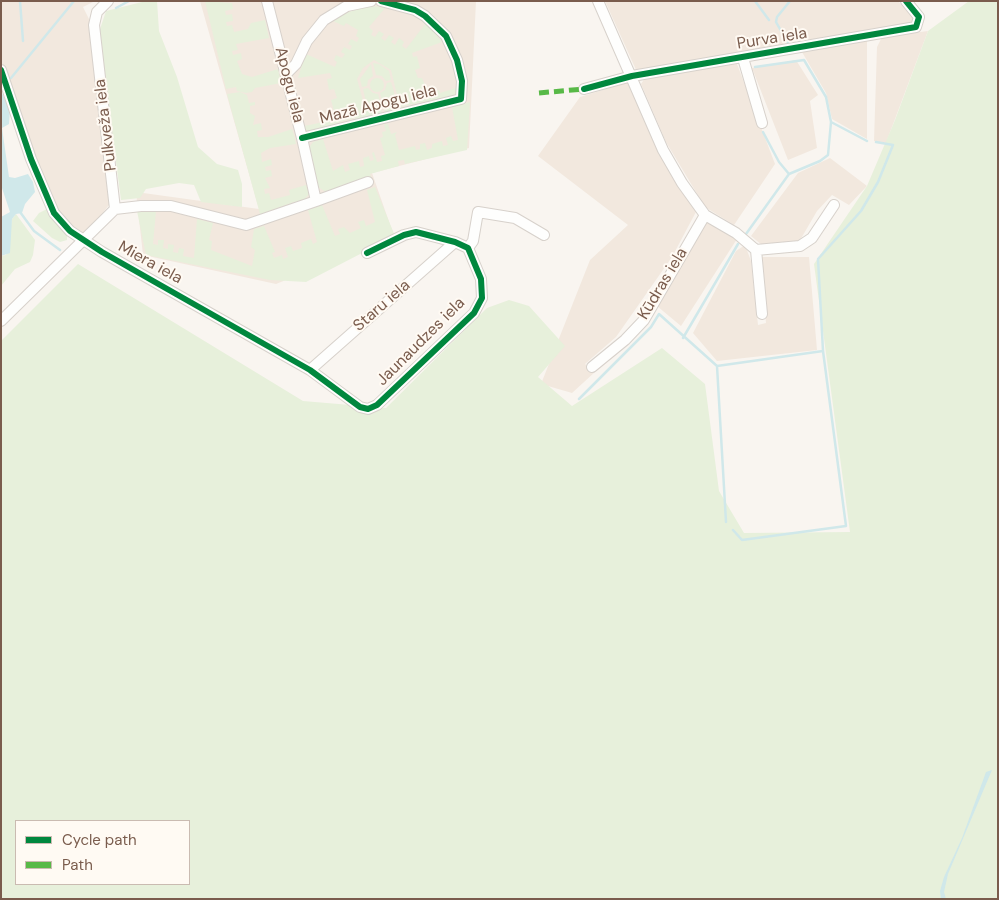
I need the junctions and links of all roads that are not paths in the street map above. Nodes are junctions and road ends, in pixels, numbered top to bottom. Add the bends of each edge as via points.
1 (108, 1) edge
2 (267, 1) edge
3 (371, 1) edge
4 (381, 1) edge
5 (598, 1) edge
6 (906, 1) edge
7 (743, 58) junction
8 (1, 70) edge
9 (286, 74) junction
10 (632, 76) junction
11 (584, 89) dead end
12 (762, 124) dead end
13 (302, 138) junction
14 (368, 182) dead end
15 (316, 201) junction
16 (834, 204) dead end
17 (115, 209) junction
18 (705, 215) junction
19 (544, 235) dead end
20 (83, 240) junction
21 (455, 242) junction
22 (468, 248) junction
23 (756, 250) junction
24 (367, 253) dead end
25 (762, 314) dead end
26 (1, 321) edge
27 (592, 367) dead end
28 (310, 370) junction
29 (368, 409) joint

1 - 17 street, Pulkveža iela via 97,12 94,25
2 - 9 street, Apogu iela
3 - 9 street via 347,6 324,20
4 - 13 street, Mazā Apogu iela via 415,10 446,36 457,60 462,81 461,98
5 - 10 street
6 - 7 street, Purva iela via 919,17 916,27
7 - 10 street, Purva iela
7 - 12 street
8 - 20 street, Miera iela via 31,159 54,212 70,231
9 - 13 street, Apogu iela
10 - 11 street
10 - 18 street via 663,150
13 - 15 street, Apogu iela
14 - 15 street
15 - 17 street via 250,225 171,206
16 - 23 street via 812,238 800,246
17 - 20 street
18 - 23 street via 736,233
18 - 27 street, Kūdras iela via 644,320
19 - 22 street via 515,218 478,212 473,241
20 - 26 street
20 - 28 street, Miera iela
21 - 22 street
21 - 24 street via 416,232
21 - 28 street, Staru iela
22 - 29 street, Jaunaudzes iela via 481,279 482,298 474,313 377,405
23 - 25 street
28 - 29 street, Miera iela via 360,407

